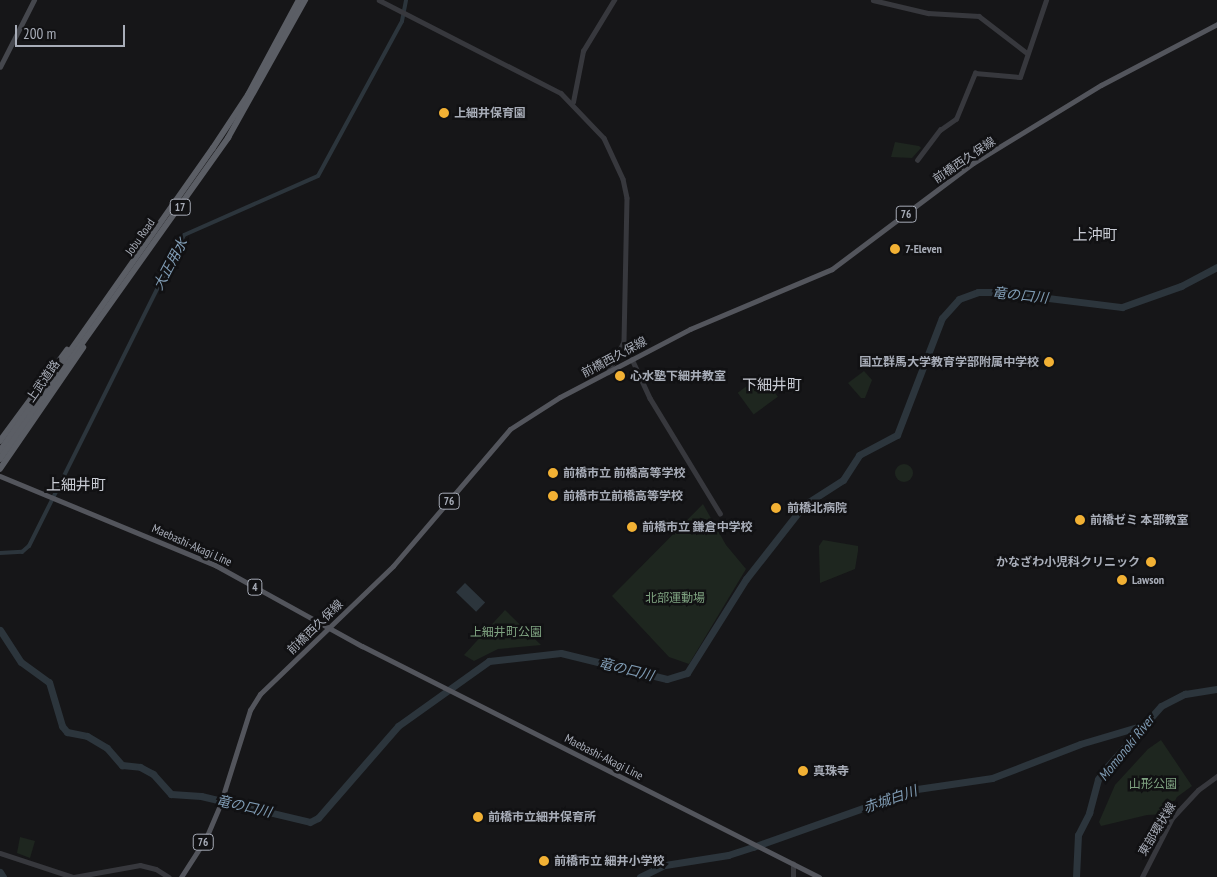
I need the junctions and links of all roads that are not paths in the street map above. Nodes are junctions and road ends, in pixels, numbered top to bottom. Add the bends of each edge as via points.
1 (34, 0) edge
2 (299, 0) edge
3 (305, 0) edge
4 (379, 0) edge
5 (614, 0) edge
6 (874, 0) edge
7 (1046, 0) edge
8 (1217, 24) edge
9 (1027, 53) junction
10 (0, 67) edge
11 (573, 102) junction
12 (917, 160) dead end
13 (101, 312) junction
14 (632, 359) junction
15 (608, 373) junction
16 (0, 440) edge
17 (0, 451) edge
18 (0, 459) edge
19 (0, 468) edge
20 (0, 476) edge
21 (720, 513) dead end
22 (327, 627) junction
23 (1217, 776) edge
24 (0, 853) edge
25 (794, 864) junction
26 (74, 877) edge
27 (169, 877) edge
28 (181, 877) edge
29 (793, 877) edge
30 (819, 877) edge
31 (1142, 877) edge

1 - 10 main road
2 - 13 highway, Jobu Road / 17 via 248,95
3 - 13 highway, Jobu Road / 17 via 228,138
4 - 11 street via 549,86
5 - 11 street via 583,51
6 - 9 street via 928,13 980,16
7 - 9 street
8 - 14 main road, 前橋西久保線 / 76 via 1101,85 973,163 832,270 690,329
9 - 12 street via 1020,77 975,73 956,119 940,130
11 - 15 street via 604,138 627,191 624,342
13 - 16 highway, 17
13 - 17 highway, Jobu Road / 17
13 - 18 highway, 上武道路 / 17
13 - 19 highway, 17 via 61,382
14 - 15 main road, 前橋西久保線 / 76
14 - 21 street via 650,398
15 - 22 main road, 前橋西久保線 / 76 via 523,418 510,429 399,560
20 - 22 main road, Maebashi-Akagi Line / 4 via 215,565
22 - 25 main road, Maebashi-Akagi Line / 4
22 - 28 main road, 前橋西久保線 / 76 via 253,704 220,805 206,838
23 - 31 street, 東部環状線 via 1185,802 1172,818
24 - 26 street
25 - 29 street
25 - 30 main road, 4
26 - 27 street via 140,866 156,869

